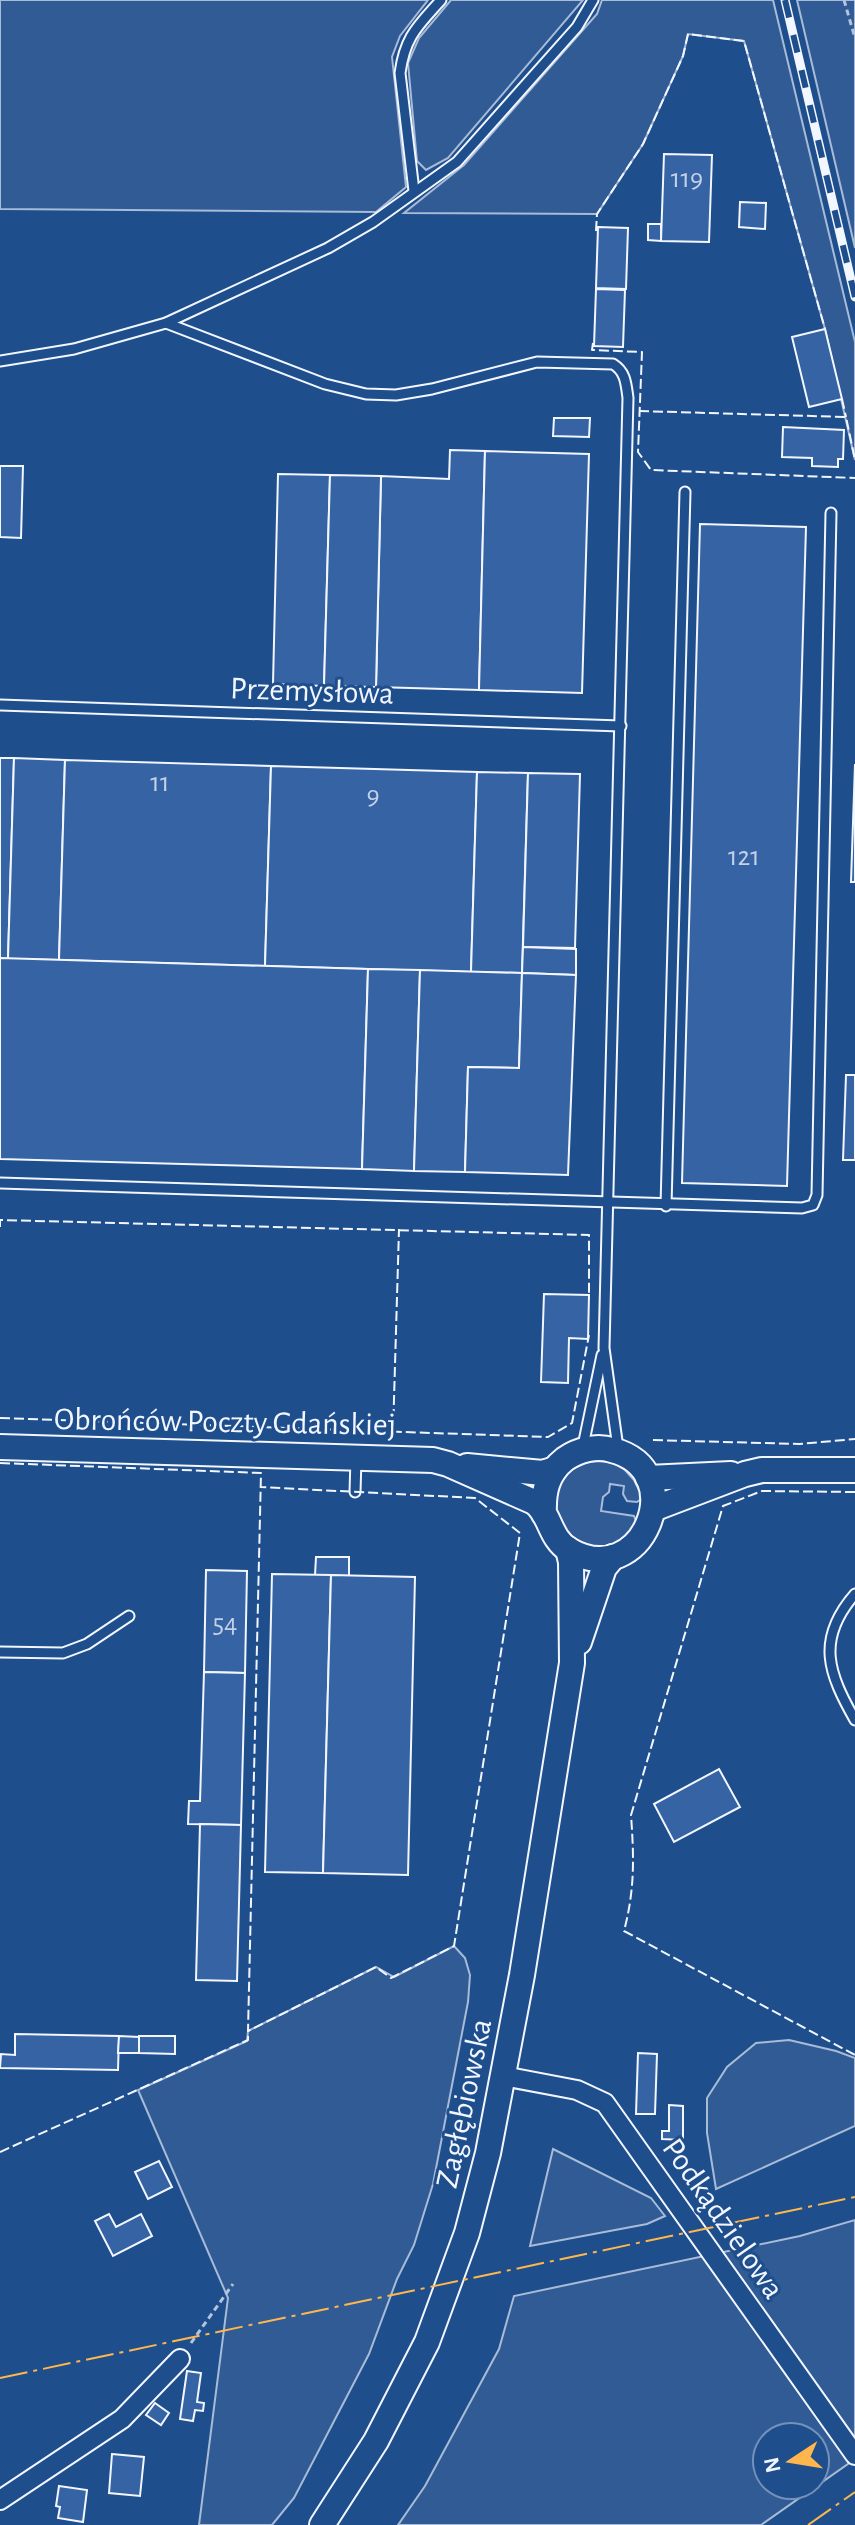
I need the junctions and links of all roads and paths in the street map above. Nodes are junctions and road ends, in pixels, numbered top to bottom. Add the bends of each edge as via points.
1 (441, 0) edge
2 (593, 0) edge
3 (844, 0) edge
4 (855, 38) edge
5 (414, 191) junction
6 (166, 323) junction
7 (0, 361) edge
8 (685, 492) dead end
9 (831, 513) dead end
10 (0, 705) edge
11 (621, 726) junction
12 (0, 1183) edge
13 (606, 1202) junction
14 (666, 1206) junction
15 (604, 1348) junction
16 (0, 1447) edge
17 (577, 1452) junction
18 (622, 1454) junction
19 (356, 1456) junction
20 (448, 1464) junction
21 (555, 1469) junction
22 (855, 1470) edge
23 (745, 1474) junction
24 (648, 1478) junction
25 (355, 1492) dead end
26 (653, 1509) junction
27 (544, 1514) junction
28 (568, 1549) junction
29 (613, 1557) junction
30 (855, 1594) edge
31 (129, 1616) dead end
32 (0, 1652) edge
33 (572, 1663) junction
34 (855, 1720) edge
35 (503, 2076) junction
36 (233, 2284) dead end
37 (180, 2359) joint
38 (855, 2455) edge
39 (3, 2492) edge
40 (322, 2525) edge

1 - 5 lane via 404,47 400,73
2 - 5 lane via 577,27 457,162
3 - 4 path
5 - 6 lane via 328,248
6 - 7 lane via 74,349
6 - 11 lane via 325,384 366,394 432,389 537,362 613,364 622,371 628,398
8 - 14 lane
9 - 14 lane via 817,1195 813,1205 802,1208
10 - 11 lane, Przemysłowa
11 - 13 lane
12 - 13 lane
13 - 14 lane
13 - 15 lane
15 - 17 lane via 585,1441
15 - 18 lane via 616,1443
16 - 19 main road, Obrońców Poczty Gdańskiej
17 - 18 main road via 607,1448
17 - 21 main road
18 - 24 main road
19 - 20 main road, Obrońców Poczty Gdańskiej
19 - 25 lane
20 - 21 main road, Obrońców Poczty Gdańskiej via 543,1473
20 - 27 main road, Obrońców Poczty Gdańskiej via 534,1502
21 - 27 main road via 544,1493
22 - 23 main road via 782,1468
23 - 24 main road
23 - 26 main road
24 - 26 main road
26 - 29 main road via 645,1534
27 - 28 main road
28 - 29 main road via 586,1557
28 - 33 main road, Zagłębiowska
29 - 33 main road, Zagłębiowska via 604,1568
30 - 34 lane via 842,1612 830,1649 835,1683
31 - 32 lane via 63,1653
33 - 35 main road, Zagłębiowska
35 - 38 street, Podkądzielowa via 577,2090 605,2103
35 - 40 main road, Zagłębiowska via 467,2233 427,2342 376,2441
36 - 37 path
37 - 39 street via 122,2419

